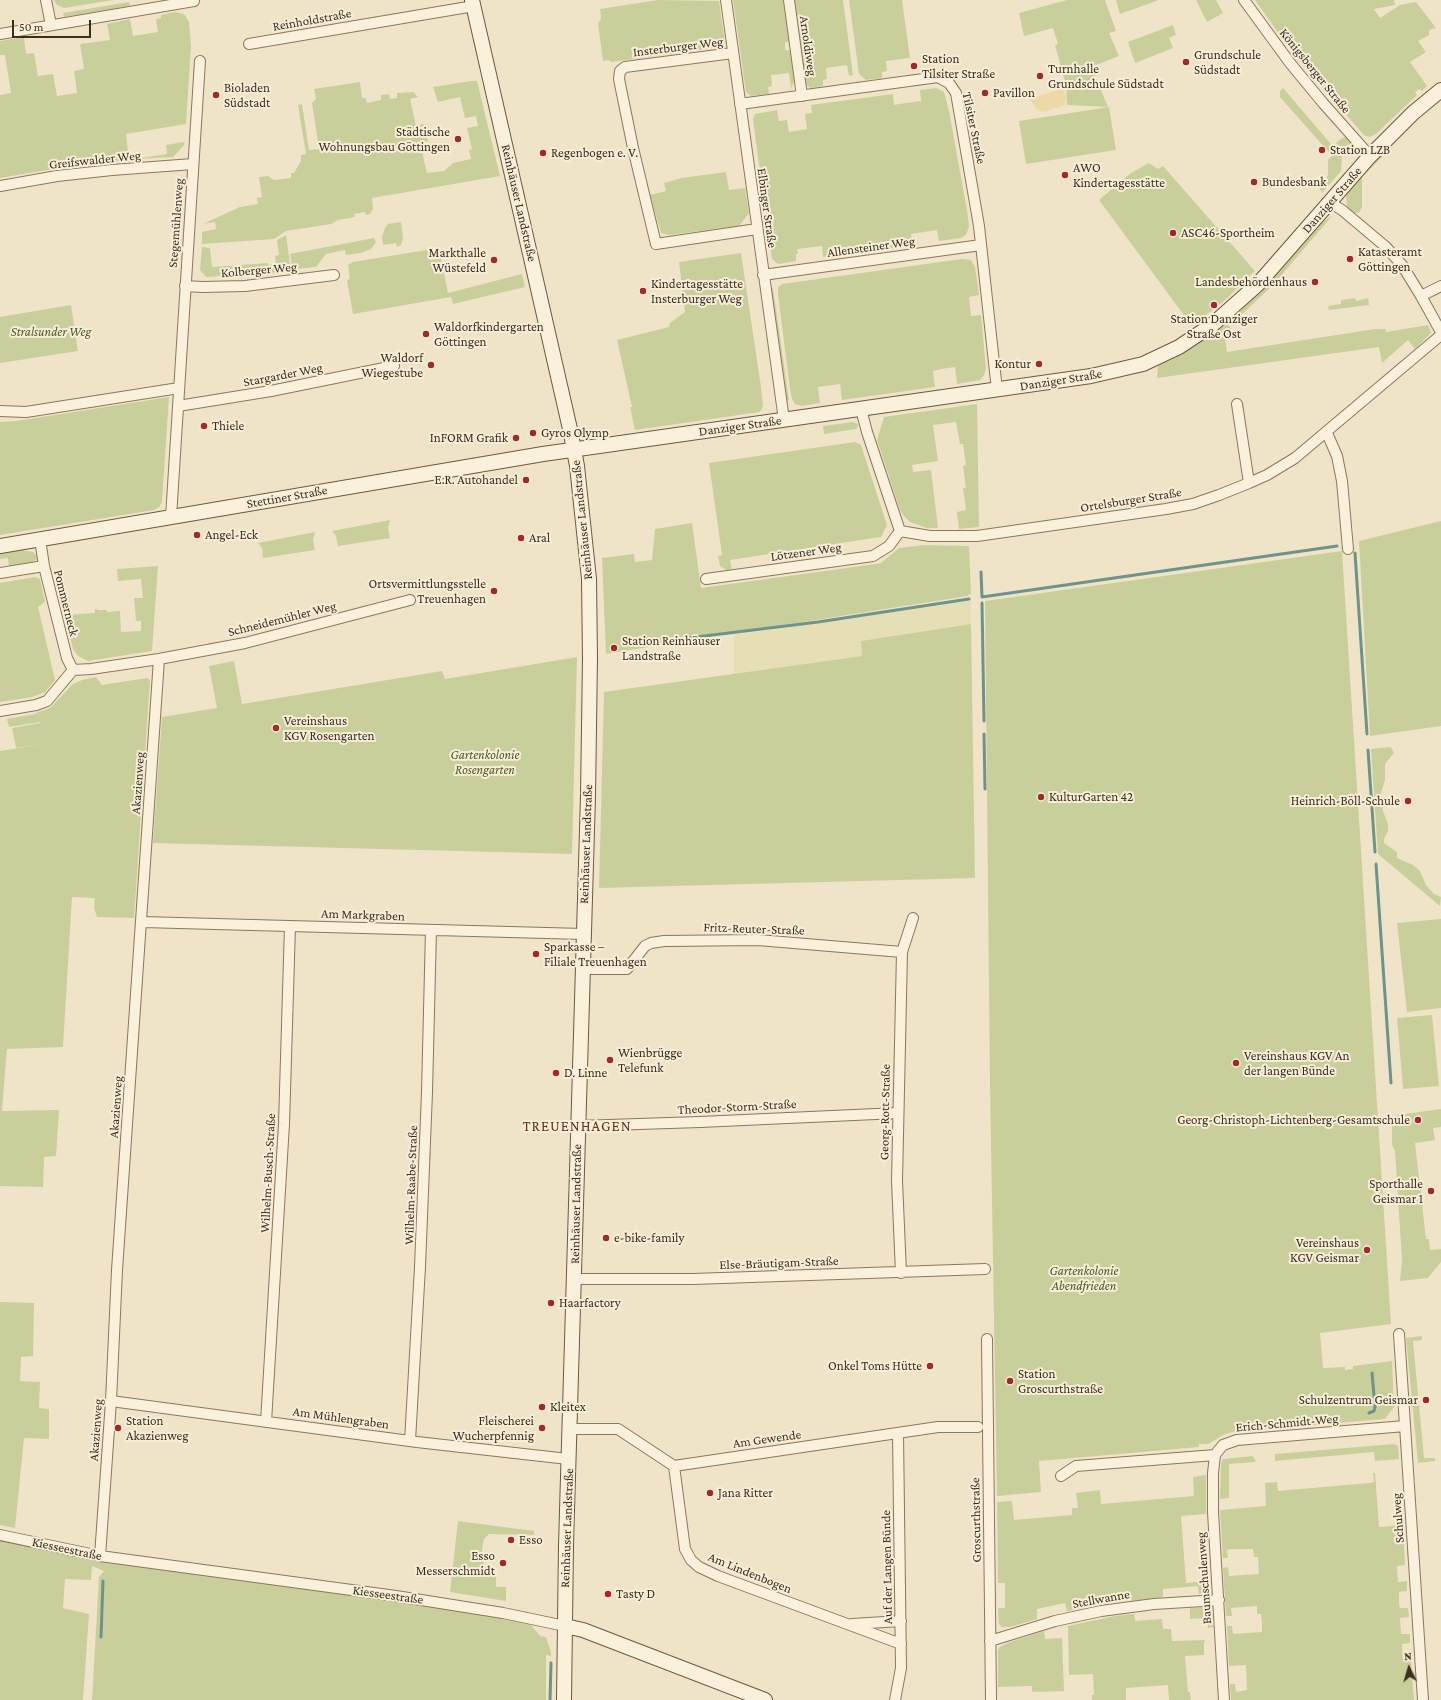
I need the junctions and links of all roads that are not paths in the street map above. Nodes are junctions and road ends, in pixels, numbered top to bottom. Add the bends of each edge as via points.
1 (46, 0) edge
2 (726, 0) edge
3 (789, 0) edge
4 (1244, 0) edge
5 (194, 1) edge
6 (473, 3) edge
7 (51, 25) junction
8 (0, 34) edge
9 (248, 44) dead end
10 (733, 53) junction
11 (200, 61) dead end
12 (1441, 90) edge
13 (802, 96) junction
14 (740, 104) junction
15 (1370, 156) junction
16 (193, 164) junction
17 (0, 186) edge
18 (1329, 202) junction
19 (757, 229) junction
20 (982, 245) junction
21 (334, 275) dead end
22 (763, 275) junction
23 (185, 286) junction
24 (1441, 286) edge
25 (1421, 296) junction
26 (1441, 333) edge
27 (394, 366) dead end
28 (179, 388) junction
29 (997, 390) junction
30 (1237, 404) dead end
31 (178, 406) junction
32 (862, 409) junction
33 (0, 410) edge
34 (784, 420) junction
35 (1327, 432) junction
36 (574, 449) junction
37 (1249, 483) junction
38 (171, 518) junction
39 (900, 532) junction
40 (40, 539) junction
41 (0, 546) edge
42 (1348, 549) dead end
43 (44, 566) junction
44 (0, 574) edge
45 (706, 579) dead end
46 (410, 600) dead end
47 (159, 659) junction
48 (73, 670) junction
49 (0, 711) edge
50 (913, 918) dead end
51 (142, 922) junction
52 (290, 926) junction
53 (431, 930) junction
54 (583, 934) junction
55 (902, 952) junction
56 (582, 970) junction
57 (898, 1113) junction
58 (577, 1126) junction
59 (985, 1269) dead end
60 (901, 1272) junction
61 (574, 1279) junction
62 (1399, 1334) dead end
63 (987, 1340) dead end
64 (111, 1401) junction
65 (266, 1422) junction
66 (1405, 1426) junction
67 (978, 1427) dead end
68 (570, 1429) junction
69 (898, 1433) junction
70 (410, 1441) junction
71 (1216, 1455) junction
72 (568, 1459) junction
73 (674, 1466) junction
74 (1060, 1476) dead end
75 (0, 1535) edge
76 (100, 1556) junction
77 (1219, 1600) junction
78 (901, 1621) junction
79 (848, 1624) junction
80 (565, 1626) junction
81 (990, 1641) junction
82 (901, 1644) junction
83 (564, 1700) edge
84 (765, 1700) edge
85 (894, 1700) edge
86 (991, 1700) edge
87 (1224, 1700) edge
88 (1423, 1700) edge

1 - 7 street
2 - 10 street, Elbinger Straße
3 - 13 street, Arnoldiweg
4 - 15 street, Königsberger Straße via 1290,63
5 - 7 street
6 - 9 street, Reinholdstraße
6 - 36 street, Reinhäuser Landstraße
7 - 8 street
10 - 14 street, Elbinger Straße
10 - 19 street, Insterburger Weg via 625,67 620,71 619,79 656,244
11 - 16 street, Stegemühlenweg
12 - 15 street, Danziger Straße via 1413,113
13 - 14 street, Tilsiter Straße
13 - 20 street, Tilsiter Straße via 938,77 949,83 956,93
14 - 19 street, Elbinger Straße
15 - 18 street, Danziger Straße
16 - 17 street, Greifswalder Weg via 57,176
16 - 23 street, Stegemühlenweg
18 - 25 street via 1386,247 1402,265
18 - 29 street, Danziger Straße via 1258,284 1212,325 1179,347 1143,364 1123,370
19 - 22 street, Elbinger Straße
20 - 22 street, Allensteiner Weg
20 - 29 street, Tilsiter Straße
21 - 23 street, Kolberger Weg via 245,286
22 - 34 street, Elbinger Straße
23 - 28 street, Stegemühlenweg
24 - 25 street
25 - 26 street
26 - 35 street, Ortelsburger Straße
27 - 31 street, Stargarder Weg via 271,391
28 - 31 street, Stegemühlenweg
28 - 33 street via 26,412
29 - 32 street, Danziger Straße
30 - 37 street
31 - 38 street, Stegemühlenweg
32 - 34 street, Danziger Straße
32 - 39 street via 867,432
34 - 36 street, Danziger Straße
35 - 37 street, Ortelsburger Straße via 1295,458
35 - 42 street via 1337,456 1342,481
36 - 38 street, Stettiner Straße
36 - 54 street, Reinhäuser Landstraße via 589,593 590,658
37 - 39 street, Ortelsburger Straße via 1193,504 1063,524 977,536 930,536
38 - 40 street, Stettiner Straße
39 - 45 street, Lötzener Weg via 889,546 873,556
40 - 41 street, Stettiner Straße
40 - 43 street, Pommerneck
43 - 44 street
43 - 48 street, Pommerneck via 66,658
46 - 47 street, Schneidemühler Weg via 245,643
47 - 48 street
47 - 51 street, Akazienweg
48 - 49 street via 47,701
50 - 55 street
51 - 52 street, Am Markgraben
51 - 64 street, Akazienweg
52 - 53 street, Am Markgraben
52 - 65 street, Wilhelm-Busch-Straße via 284,1124
53 - 54 street, Am Markgraben
53 - 70 street, Wilhelm-Raabe-Straße via 420,1267
54 - 56 street, Reinhäuser Landstraße
55 - 56 street, Fritz-Reuter-Straße via 758,940 664,941 644,946 627,969
55 - 57 street, Georg-Rott-Straße
56 - 58 street, Reinhäuser Landstraße
57 - 58 street, Theodor-Storm-Straße
57 - 60 street, Georg-Rott-Straße
58 - 61 street, Reinhäuser Landstraße
59 - 60 street, Else-Bräutigam-Straße
60 - 61 street, Else-Bräutigam-Straße via 693,1279
61 - 68 street, Reinhäuser Landstraße
62 - 66 street, Schulweg
63 - 81 street, Groscurthstraße
64 - 65 street, Am Mühlengraben
64 - 76 street, Akazienweg
65 - 70 street, Am Mühlengraben
66 - 71 street, Erich-Schmidt-Weg via 1237,1440 1223,1445
66 - 88 street, Schulweg
67 - 69 street, Am Gewende via 938,1427
68 - 72 street, Reinhäuser Landstraße
68 - 73 street via 618,1429
69 - 73 street, Am Gewende
69 - 78 street, Auf der Langen Bünde
70 - 72 street, Am Mühlengraben
71 - 74 street via 1076,1466
71 - 77 street, Baumschulenweg via 1213,1473 1213,1512
72 - 80 street, Reinhäuser Landstraße
73 - 79 street, Am Lindenbogen via 685,1549 691,1560 718,1576
75 - 76 street, Kiesseestraße
76 - 80 street, Kiesseestraße via 396,1596
77 - 81 street, Stellwanne via 1154,1604 1101,1612 1055,1621
77 - 87 street, Baumschulenweg
78 - 79 street, Am Lindenbogen
78 - 82 street, Auf der Langen Bünde
79 - 82 street, Am Lindenbogen
80 - 83 street, Reinhäuser Landstraße
80 - 84 street, Kiesseestraße via 583,1630
81 - 86 street, Groscurthstraße
82 - 85 street, Auf der Langen Bünde via 901,1668

